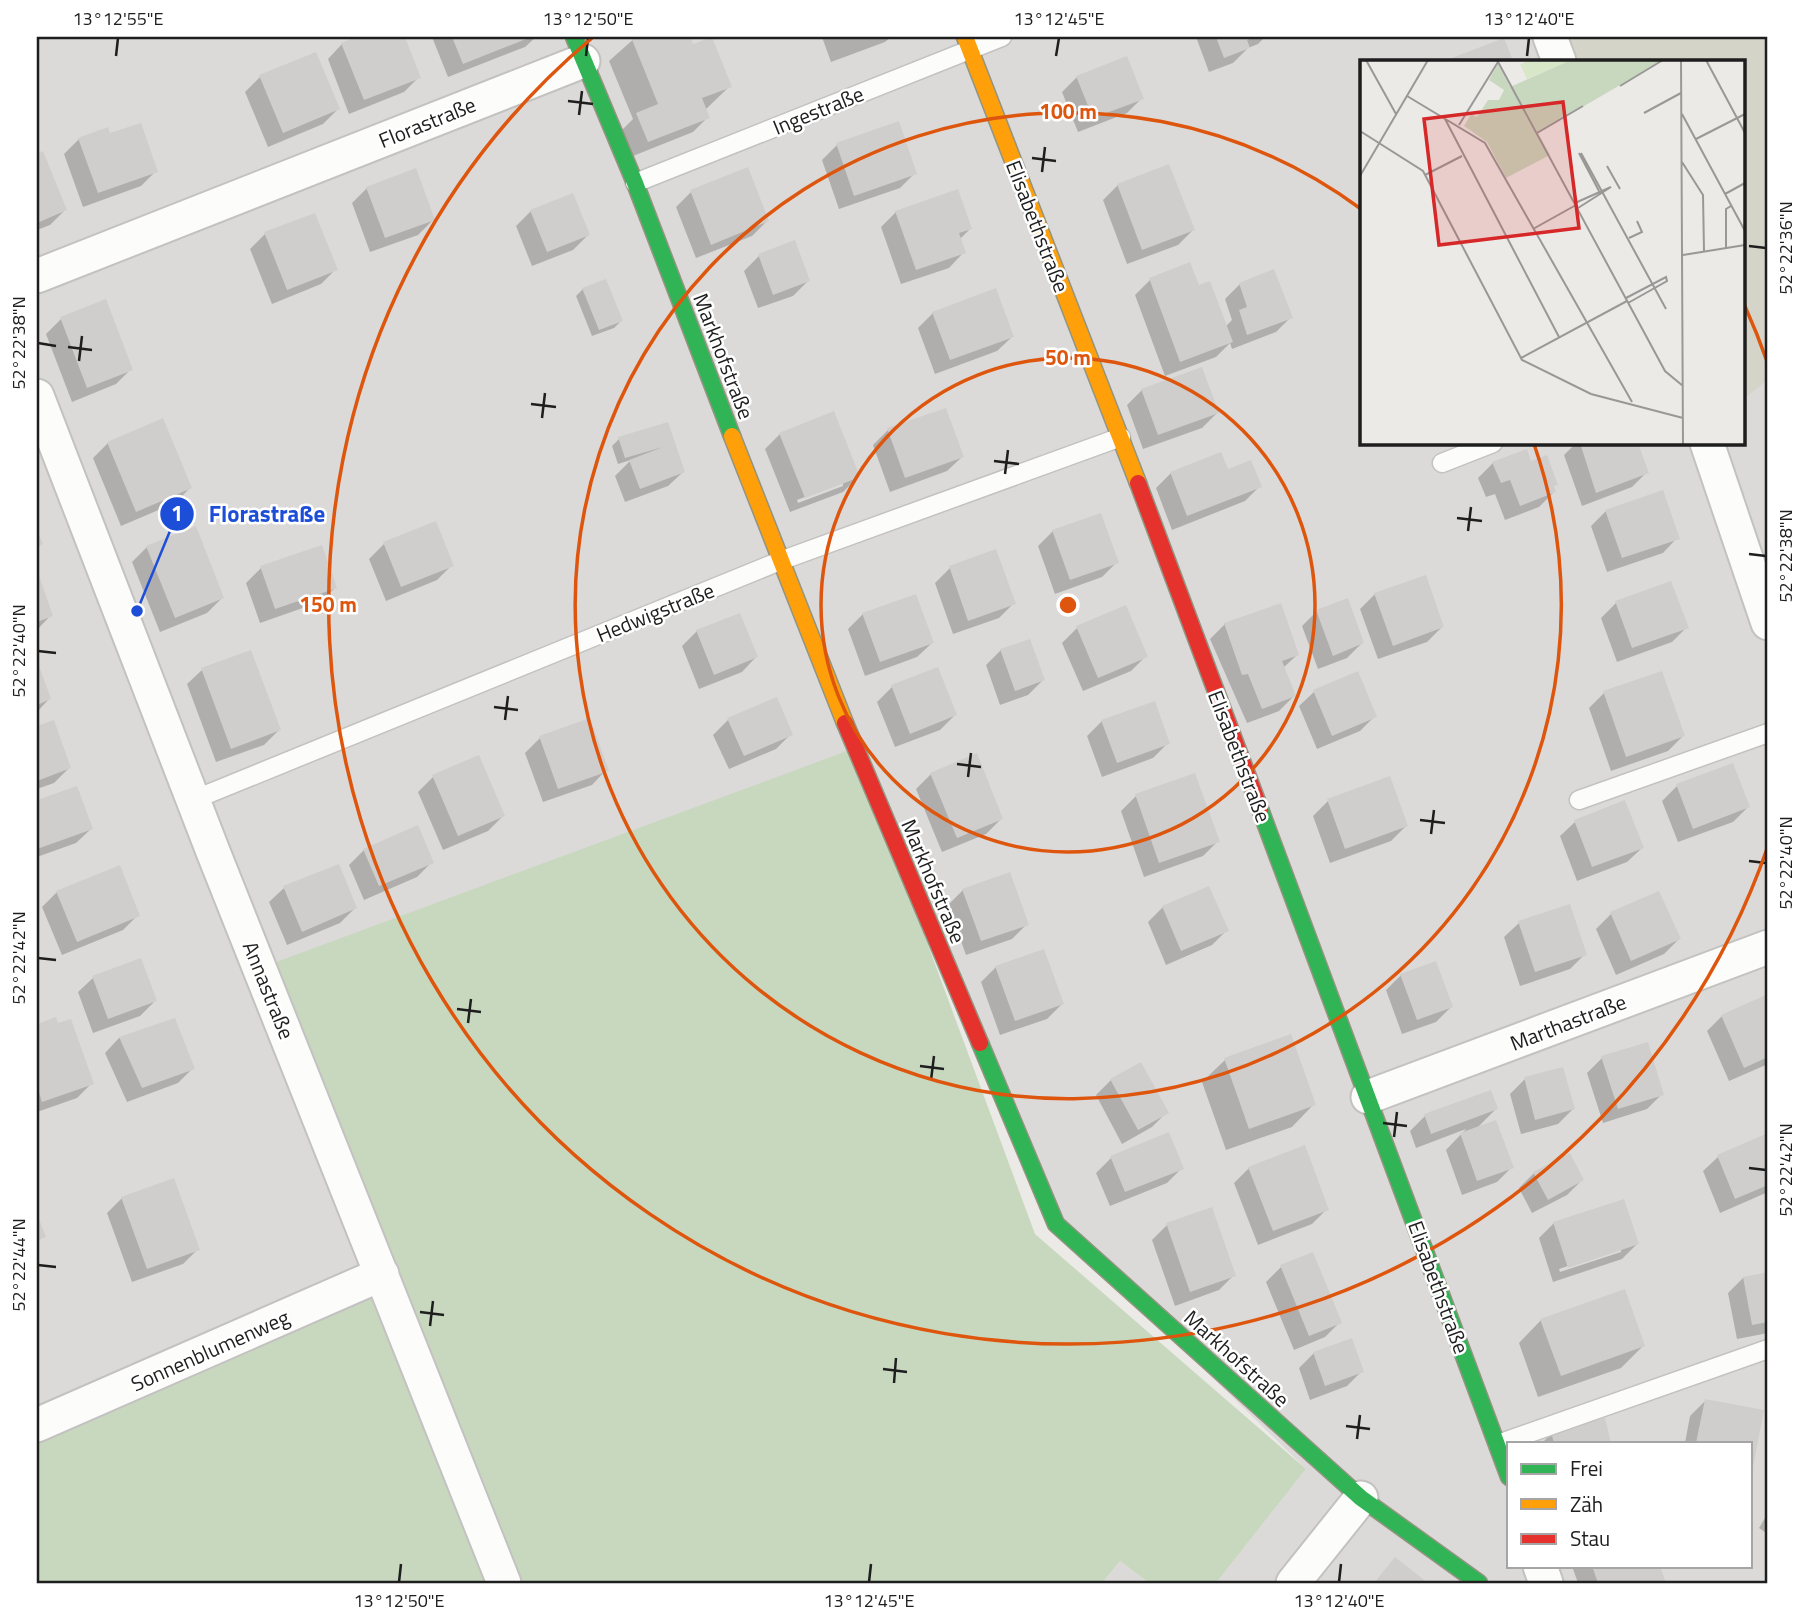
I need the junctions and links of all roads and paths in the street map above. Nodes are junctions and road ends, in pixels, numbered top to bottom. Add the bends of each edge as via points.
1 (1002, 37) edge
2 (1550, 37) edge
3 (967, 43) edge
4 (578, 49) edge
5 (1559, 60) edge
6 (635, 183) junction
7 (37, 276) edge
8 (37, 396) edge
9 (1121, 437) junction
10 (1490, 444) edge
11 (1707, 444) edge
12 (1442, 463) dead end
13 (780, 561) junction
14 (1768, 623) edge
15 (1768, 733) edge
16 (193, 800) junction
17 (1579, 800) dead end
18 (1768, 947) edge
19 (1368, 1097) junction
20 (382, 1274) junction
21 (1768, 1349) edge
22 (37, 1425) edge
23 (1498, 1444) junction
24 (1507, 1471) edge
25 (1361, 1498) junction
26 (504, 1583) edge
27 (1293, 1583) edge
28 (1479, 1583) edge

1 - 3 lane, Ingestraße
2 - 5 street
3 - 6 lane, Ingestraße
3 - 9 street, Elisabethstraße
4 - 6 street, Markhofstraße
4 - 7 street, Florastraße
6 - 13 street, Markhofstraße
8 - 16 street, Annastraße
9 - 13 lane, Hedwigstraße
9 - 19 street, Elisabethstraße
10 - 12 lane
11 - 14 street
13 - 16 lane, Hedwigstraße
13 - 25 street, Markhofstraße via 1056,1224
15 - 17 lane
16 - 20 street, Annastraße
18 - 19 street, Marthastraße
19 - 23 street, Elisabethstraße
20 - 22 street, Sonnenblumenweg
20 - 26 street, Annastraße
21 - 23 lane
23 - 24 street, Elisabethstraße
25 - 27 street
25 - 28 street, Markhofstraße

